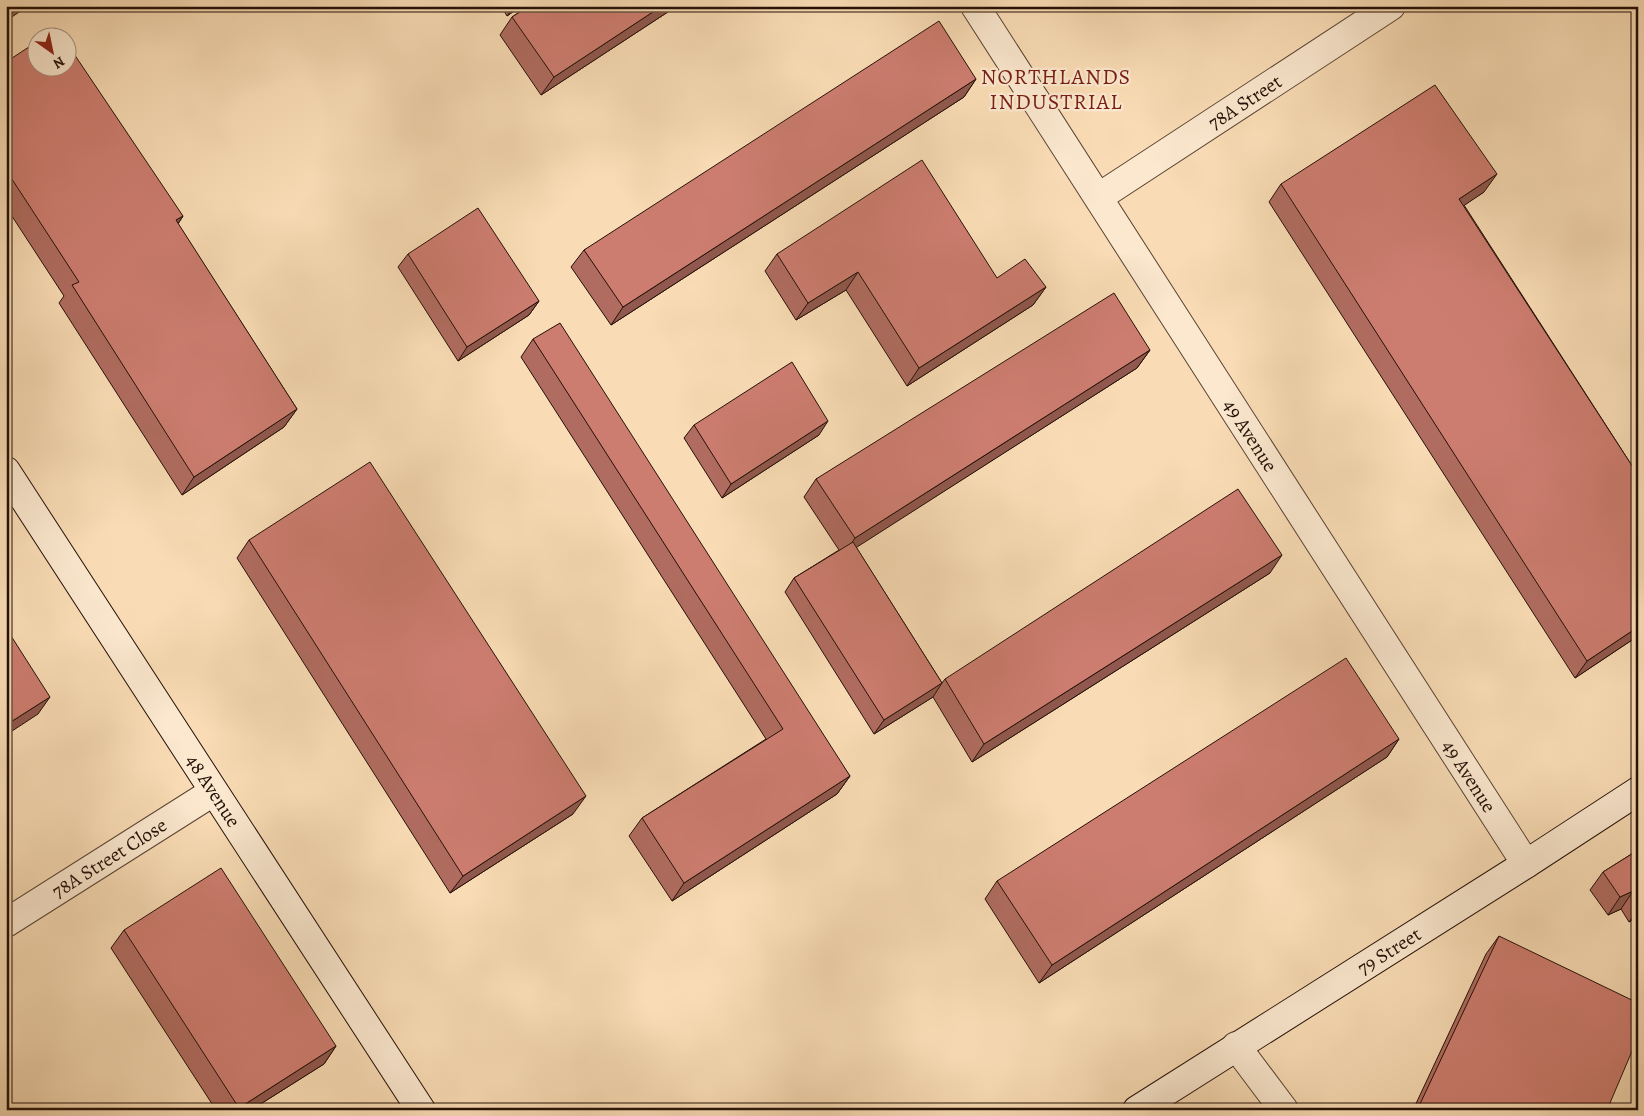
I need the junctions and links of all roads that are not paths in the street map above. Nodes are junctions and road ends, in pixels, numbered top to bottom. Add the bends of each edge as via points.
1 (975, 6) edge
2 (1391, 6) edge
3 (1098, 197) junction
4 (6, 471) edge
5 (1638, 791) edge
6 (213, 792) junction
7 (1526, 864) junction
8 (6, 923) edge
9 (1236, 1046) junction
10 (421, 1110) edge
11 (1137, 1110) edge
12 (1284, 1110) edge

1 - 3 street, 49 Avenue
2 - 3 street, 78A Street
3 - 7 street, 49 Avenue
4 - 6 street, 48 Avenue
5 - 7 street, 79 Street
6 - 8 street, 78A Street Close
6 - 10 street, 48 Avenue
7 - 9 street, 79 Street
9 - 11 street, 79 Street
9 - 12 street

